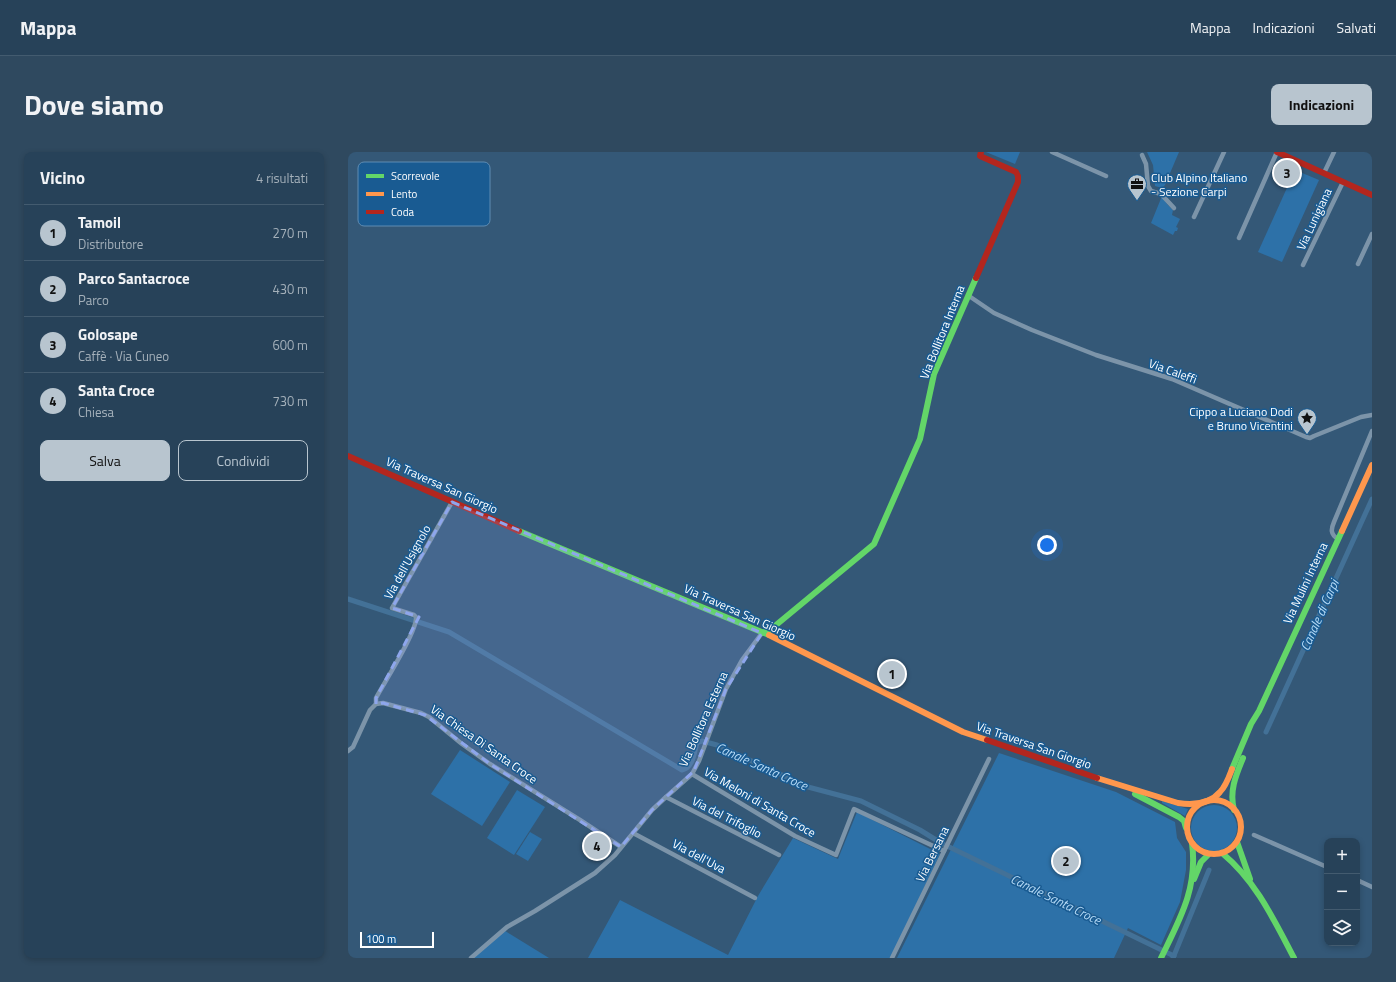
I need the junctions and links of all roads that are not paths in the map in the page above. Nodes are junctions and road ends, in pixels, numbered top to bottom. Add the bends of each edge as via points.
1 (981, 152) edge
2 (1052, 152) edge
3 (1224, 152) edge
4 (1277, 152) edge
5 (1334, 152) edge
6 (1142, 156) dead end
7 (1324, 173) junction
8 (1106, 176) dead end
9 (1343, 182) junction
10 (1372, 195) edge
11 (1174, 208) dead end
12 (1194, 217) dead end
13 (1372, 234) edge
14 (1239, 238) dead end
15 (1358, 264) dead end
16 (1303, 265) dead end
17 (969, 296) junction
18 (1372, 415) edge
19 (1372, 431) edge
20 (348, 456) edge
21 (1372, 465) edge
22 (452, 502) junction
23 (1338, 539) junction
24 (762, 632) junction
25 (376, 704) junction
26 (1259, 711) junction
27 (348, 751) edge
28 (989, 759) dead end
29 (692, 774) junction
30 (1122, 787) junction
31 (666, 797) junction
32 (1203, 803) junction
33 (1235, 811) junction
34 (1187, 832) junction
35 (633, 833) junction
36 (1254, 835) dead end
37 (1236, 842) junction
38 (1192, 843) junction
39 (621, 847) junction
40 (945, 850) junction
41 (1222, 853) junction
42 (1209, 854) junction
43 (779, 855) dead end
44 (1324, 866) edge
45 (1360, 881) edge
46 (1252, 883) junction
47 (1191, 886) junction
48 (1372, 887) edge
49 (755, 898) dead end
50 (471, 958) edge
51 (892, 958) edge
52 (1161, 958) edge
53 (1294, 958) edge

1 - 17 main road, Via Bollitora Interna via 980,156 1016,172 1018,180
2 - 8 street
3 - 12 street
4 - 7 main road
4 - 14 street
5 - 7 street
6 - 11 street via 1151,191 1161,194
7 - 9 main road
9 - 10 main road
9 - 16 street, Via Lunigiana
13 - 15 street
17 - 18 street, Via Caleffi via 994,313 1032,330 1096,355 1172,379 1306,437 1310,438
17 - 24 main road, Via Bollitora Interna via 934,374 920,439 874,544 770,630
19 - 23 street via 1334,522 1332,532
20 - 22 main road, Via Traversa San Giorgio
21 - 23 main road, Via Mulini Interna
22 - 24 main road, Via Traversa San Giorgio
22 - 25 street, Via dell'Usignolo via 392,608 414,615 416,622 376,698
23 - 26 main road, Via Mulini Interna
24 - 29 street, Via Bollitora Esterna via 731,679
24 - 30 main road, Via Traversa San Giorgio via 963,732
25 - 27 street via 370,710 353,747
25 - 39 street, Via Chiesa Di Santa Croce via 383,703 425,715 490,764
26 - 32 main road, Via Mulini Interna via 1225,786 1216,797
26 - 33 main road, Via Mulini Interna via 1235,781 1232,801
28 - 40 street, Via Bersana
29 - 31 street, Via Bollitora Esterna
29 - 40 street, Via Meloni di Santa Croce via 795,836 836,855 854,809
30 - 32 main road, Via Traversa San Giorgio via 1178,803
30 - 34 main road, Via Traversa San Giorgio via 1179,817 1184,821
31 - 35 street, Via Bollitora Esterna
31 - 43 street, Via del Trifoglio
32 - 33 main road via 1224,802
32 - 34 main road via 1189,817
33 - 37 main road via 1240,826
34 - 38 main road
35 - 39 street, Via Bollitora Esterna
35 - 49 street, Via dell'Uva
36 - 44 street
37 - 41 main road
37 - 46 main road
38 - 42 main road via 1202,852
38 - 47 main road via 1194,854
39 - 50 street, Via Bollitora Esterna via 595,873 507,927
40 - 51 street, Via Bersana
41 - 42 main road
41 - 46 main road via 1231,859
42 - 47 main road via 1201,862
45 - 48 street
46 - 53 main road
47 - 52 main road via 1187,901

